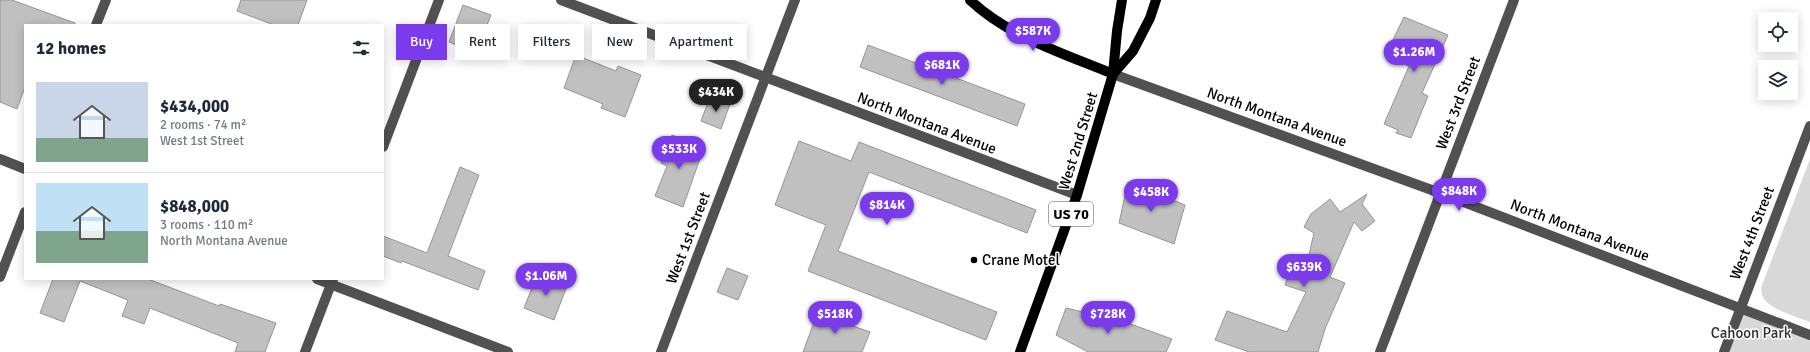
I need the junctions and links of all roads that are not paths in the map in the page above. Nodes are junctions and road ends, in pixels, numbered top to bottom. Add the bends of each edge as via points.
1 (106, 0) edge
2 (439, 0) edge
3 (561, 0) edge
4 (795, 0) edge
5 (970, 0) edge
6 (1122, 0) edge
7 (1156, 0) edge
8 (1514, 0) edge
9 (96, 24) edge
10 (1114, 74) junction
11 (765, 78) junction
12 (1810, 126) edge
13 (384, 144) edge
14 (0, 159) edge
15 (24, 169) edge
16 (1440, 193) junction
17 (1078, 195) junction
18 (24, 215) edge
19 (0, 278) edge
20 (322, 280) edge
21 (332, 282) edge
22 (1740, 307) junction
23 (1810, 335) edge
24 (305, 352) edge
25 (508, 352) edge
26 (661, 352) edge
27 (1020, 352) edge
28 (1380, 352) edge
29 (1724, 352) edge

1 - 9 street
2 - 13 street
3 - 11 street, North Montana Avenue
4 - 11 street, West 1st Street
5 - 10 main road via 1001,24 1024,36
6 - 10 main road, West 2nd Street / US 70
7 - 10 main road, West 2nd Street / US 70 via 1134,51
8 - 16 street, West 3rd Street
10 - 16 street, North Montana Avenue
10 - 17 main road, West 2nd Street / US 70
11 - 17 street, North Montana Avenue
11 - 26 street, West 1st Street
12 - 22 street, West 4th Street
14 - 15 street
16 - 22 street, North Montana Avenue
16 - 28 street, West 3rd Street
17 - 27 main road, West 2nd Street / US 70
18 - 19 street
20 - 21 street
21 - 24 street
21 - 25 street
22 - 23 street, North Montana Avenue
22 - 29 street, West 4th Street

